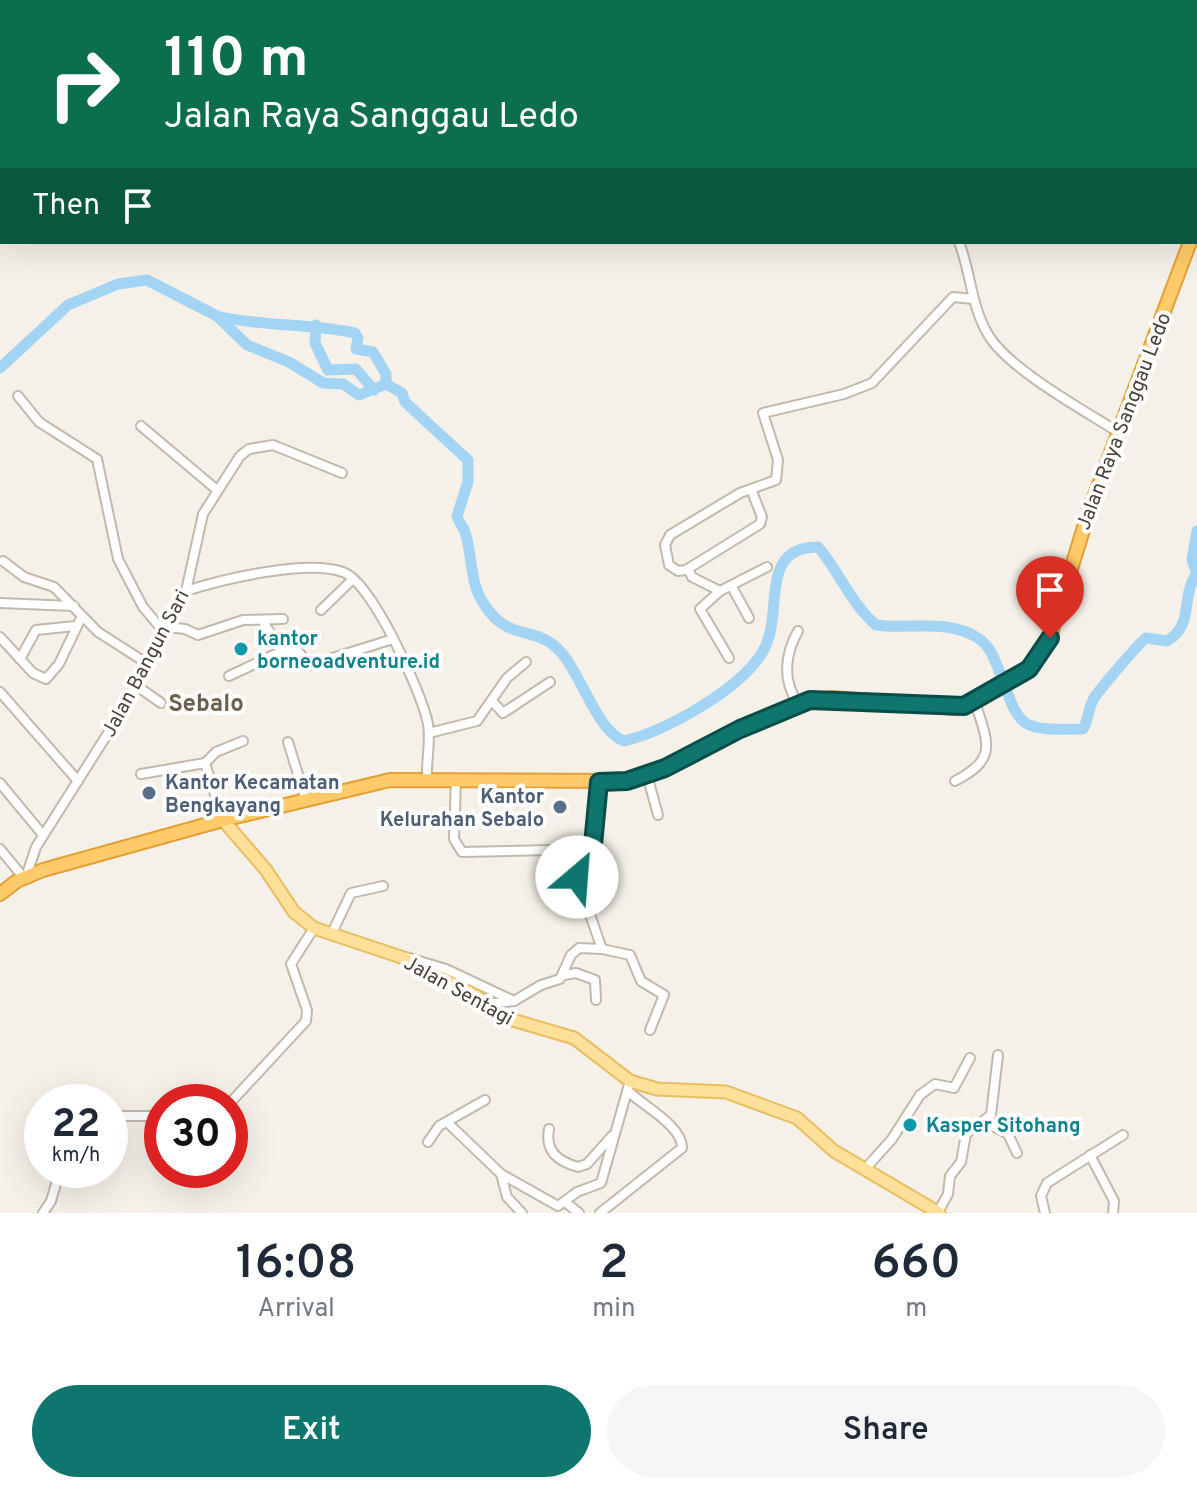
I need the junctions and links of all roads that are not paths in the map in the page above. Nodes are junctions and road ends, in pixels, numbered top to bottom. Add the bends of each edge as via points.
1 (959, 244) edge
2 (1189, 244) edge
3 (973, 299) junction
4 (18, 396) dead end
5 (141, 426) dead end
6 (1118, 432) junction
7 (342, 473) dead end
8 (751, 489) junction
9 (217, 490) junction
10 (3, 561) dead end
11 (767, 567) dead end
12 (688, 569) junction
13 (353, 579) junction
14 (732, 587) junction
15 (186, 591) junction
16 (720, 591) junction
17 (0, 603) edge
18 (74, 606) junction
19 (321, 610) dead end
20 (82, 616) junction
21 (171, 617) junction
22 (749, 618) dead end
23 (283, 619) dead end
24 (262, 620) junction
25 (75, 626) junction
26 (166, 629) junction
27 (177, 629) junction
28 (798, 631) dead end
29 (0, 637) edge
30 (393, 639) junction
31 (282, 651) junction
32 (729, 658) dead end
33 (20, 659) junction
34 (526, 662) dead end
35 (148, 664) junction
36 (229, 676) dead end
37 (550, 682) dead end
38 (137, 686) junction
39 (0, 692) edge
40 (493, 702) junction
41 (975, 702) junction
42 (161, 703) dead end
43 (798, 703) junction
44 (429, 733) junction
45 (243, 741) dead end
46 (288, 742) dead end
47 (205, 763) junction
48 (141, 774) dead end
49 (647, 775) junction
50 (427, 779) junction
51 (456, 779) junction
52 (78, 781) junction
53 (955, 781) dead end
54 (599, 782) junction
55 (0, 783) edge
56 (306, 800) junction
57 (658, 815) dead end
58 (223, 820) junction
59 (43, 835) junction
60 (0, 849) edge
61 (593, 849) junction
62 (25, 877) junction
63 (383, 886) dead end
64 (0, 894) edge
65 (314, 928) junction
66 (332, 933) junction
67 (602, 949) junction
68 (401, 957) junction
69 (564, 975) junction
70 (596, 1000) dead end
71 (514, 1001) junction
72 (485, 1004) junction
73 (650, 1030) dead end
74 (998, 1055) dead end
75 (970, 1058) dead end
76 (248, 1084) edge
77 (630, 1086) junction
78 (485, 1100) dead end
79 (984, 1122) junction
80 (448, 1123) junction
81 (549, 1129) dead end
82 (1123, 1135) dead end
83 (612, 1136) junction
84 (428, 1142) dead end
85 (1017, 1153) dead end
86 (1090, 1155) junction
87 (866, 1168) junction
88 (501, 1174) junction
89 (55, 1188) edge
90 (565, 1202) junction
91 (43, 1213) edge
92 (522, 1213) edge
93 (579, 1213) edge
94 (600, 1213) edge
95 (939, 1213) edge
96 (1045, 1213) edge
97 (1113, 1213) edge

1 - 3 street
2 - 6 highway, Jalan Raya Sanggau Ledo
3 - 6 street via 996,345
3 - 8 street via 959,295 947,302 872,383 763,413 779,473 773,482
4 - 26 street via 39,422 97,459 118,559 148,615
5 - 9 street
6 - 41 highway, Jalan Raya Sanggau Ledo via 1051,634 1036,661
7 - 9 street, Jalan Bangun Sari via 268,445 243,453
8 - 12 street via 760,524
8 - 12 street via 668,536 669,565 678,571
9 - 15 street, Jalan Bangun Sari via 203,514
10 - 18 street via 24,577 54,587
11 - 14 street
12 - 16 street via 692,577
13 - 15 street via 335,570 251,573
13 - 19 street
13 - 30 street
14 - 16 street
14 - 22 street
15 - 21 street, Jalan Bangun Sari
16 - 32 street via 700,609
17 - 18 street
18 - 20 street
20 - 25 street
20 - 35 street
21 - 26 street, Jalan Bangun Sari
21 - 27 street
23 - 24 street
24 - 27 street via 198,635
24 - 31 street
25 - 33 street via 36,630
25 - 33 street via 48,679
26 - 27 street
26 - 35 street, Jalan Bangun Sari
28 - 43 street via 789,647 787,670
29 - 33 street
30 - 31 street via 313,665 297,650
30 - 44 street via 417,683
31 - 36 street
34 - 40 street via 507,678
35 - 38 street, Jalan Bangun Sari
37 - 40 street via 503,713
38 - 42 street
38 - 52 street, Jalan Bangun Sari
39 - 52 street
40 - 44 street via 473,724
41 - 43 highway, Jalan Raya Sanggau Ledo via 956,708 833,698
41 - 53 street via 986,754 981,767
43 - 49 highway, Jalan Raya Sanggau Ledo
44 - 50 street
45 - 47 street via 216,752
46 - 56 street
47 - 48 street
47 - 58 street
49 - 54 highway, Jalan Raya Sanggau Ledo
49 - 57 street
50 - 51 highway, Jalan Raya Sanggau Ledo
50 - 56 highway, Jalan Raya Sanggau Ledo via 385,781
51 - 54 highway, Jalan Raya Sanggau Ledo
51 - 61 street via 454,839 462,852
52 - 59 street, Jalan Bangun Sari
54 - 61 street
55 - 59 street
56 - 58 highway, Jalan Raya Sanggau Ledo
58 - 62 highway, Jalan Raya Sanggau Ledo
58 - 65 main road, Jalan Sentagi via 294,912
59 - 62 street, Jalan Bangun Sari
60 - 62 street
61 - 67 street via 577,877
62 - 64 highway, Jalan Raya Sanggau Ledo
63 - 66 street via 351,893
65 - 66 main road, Jalan Sentagi
65 - 76 street via 291,964 306,1021
66 - 68 main road, Jalan Sentagi
67 - 69 street via 579,948
67 - 73 street via 630,955 641,981 664,995
68 - 71 street via 424,961
68 - 72 main road, Jalan Sentagi
69 - 70 street via 595,980
69 - 71 street
71 - 72 street
72 - 77 main road, Jalan Sentagi via 499,1016 574,1038
74 - 79 street via 992,1112
75 - 87 street via 954,1088 935,1084 920,1095
77 - 83 street
77 - 87 main road, Jalan Sentagi via 726,1092 797,1118 834,1151
77 - 94 street via 681,1139 682,1148
78 - 80 street
79 - 85 street via 1008,1134
79 - 95 street via 966,1134 961,1162 951,1175
80 - 84 street via 439,1126
80 - 88 street
81 - 83 street via 547,1142 553,1153 578,1167
82 - 86 street
83 - 90 street via 600,1184
86 - 96 street via 1043,1187
86 - 97 street via 1114,1201
87 - 95 main road, Jalan Sentagi
88 - 90 street via 550,1204
88 - 92 street via 509,1200
89 - 91 street
90 - 93 street

